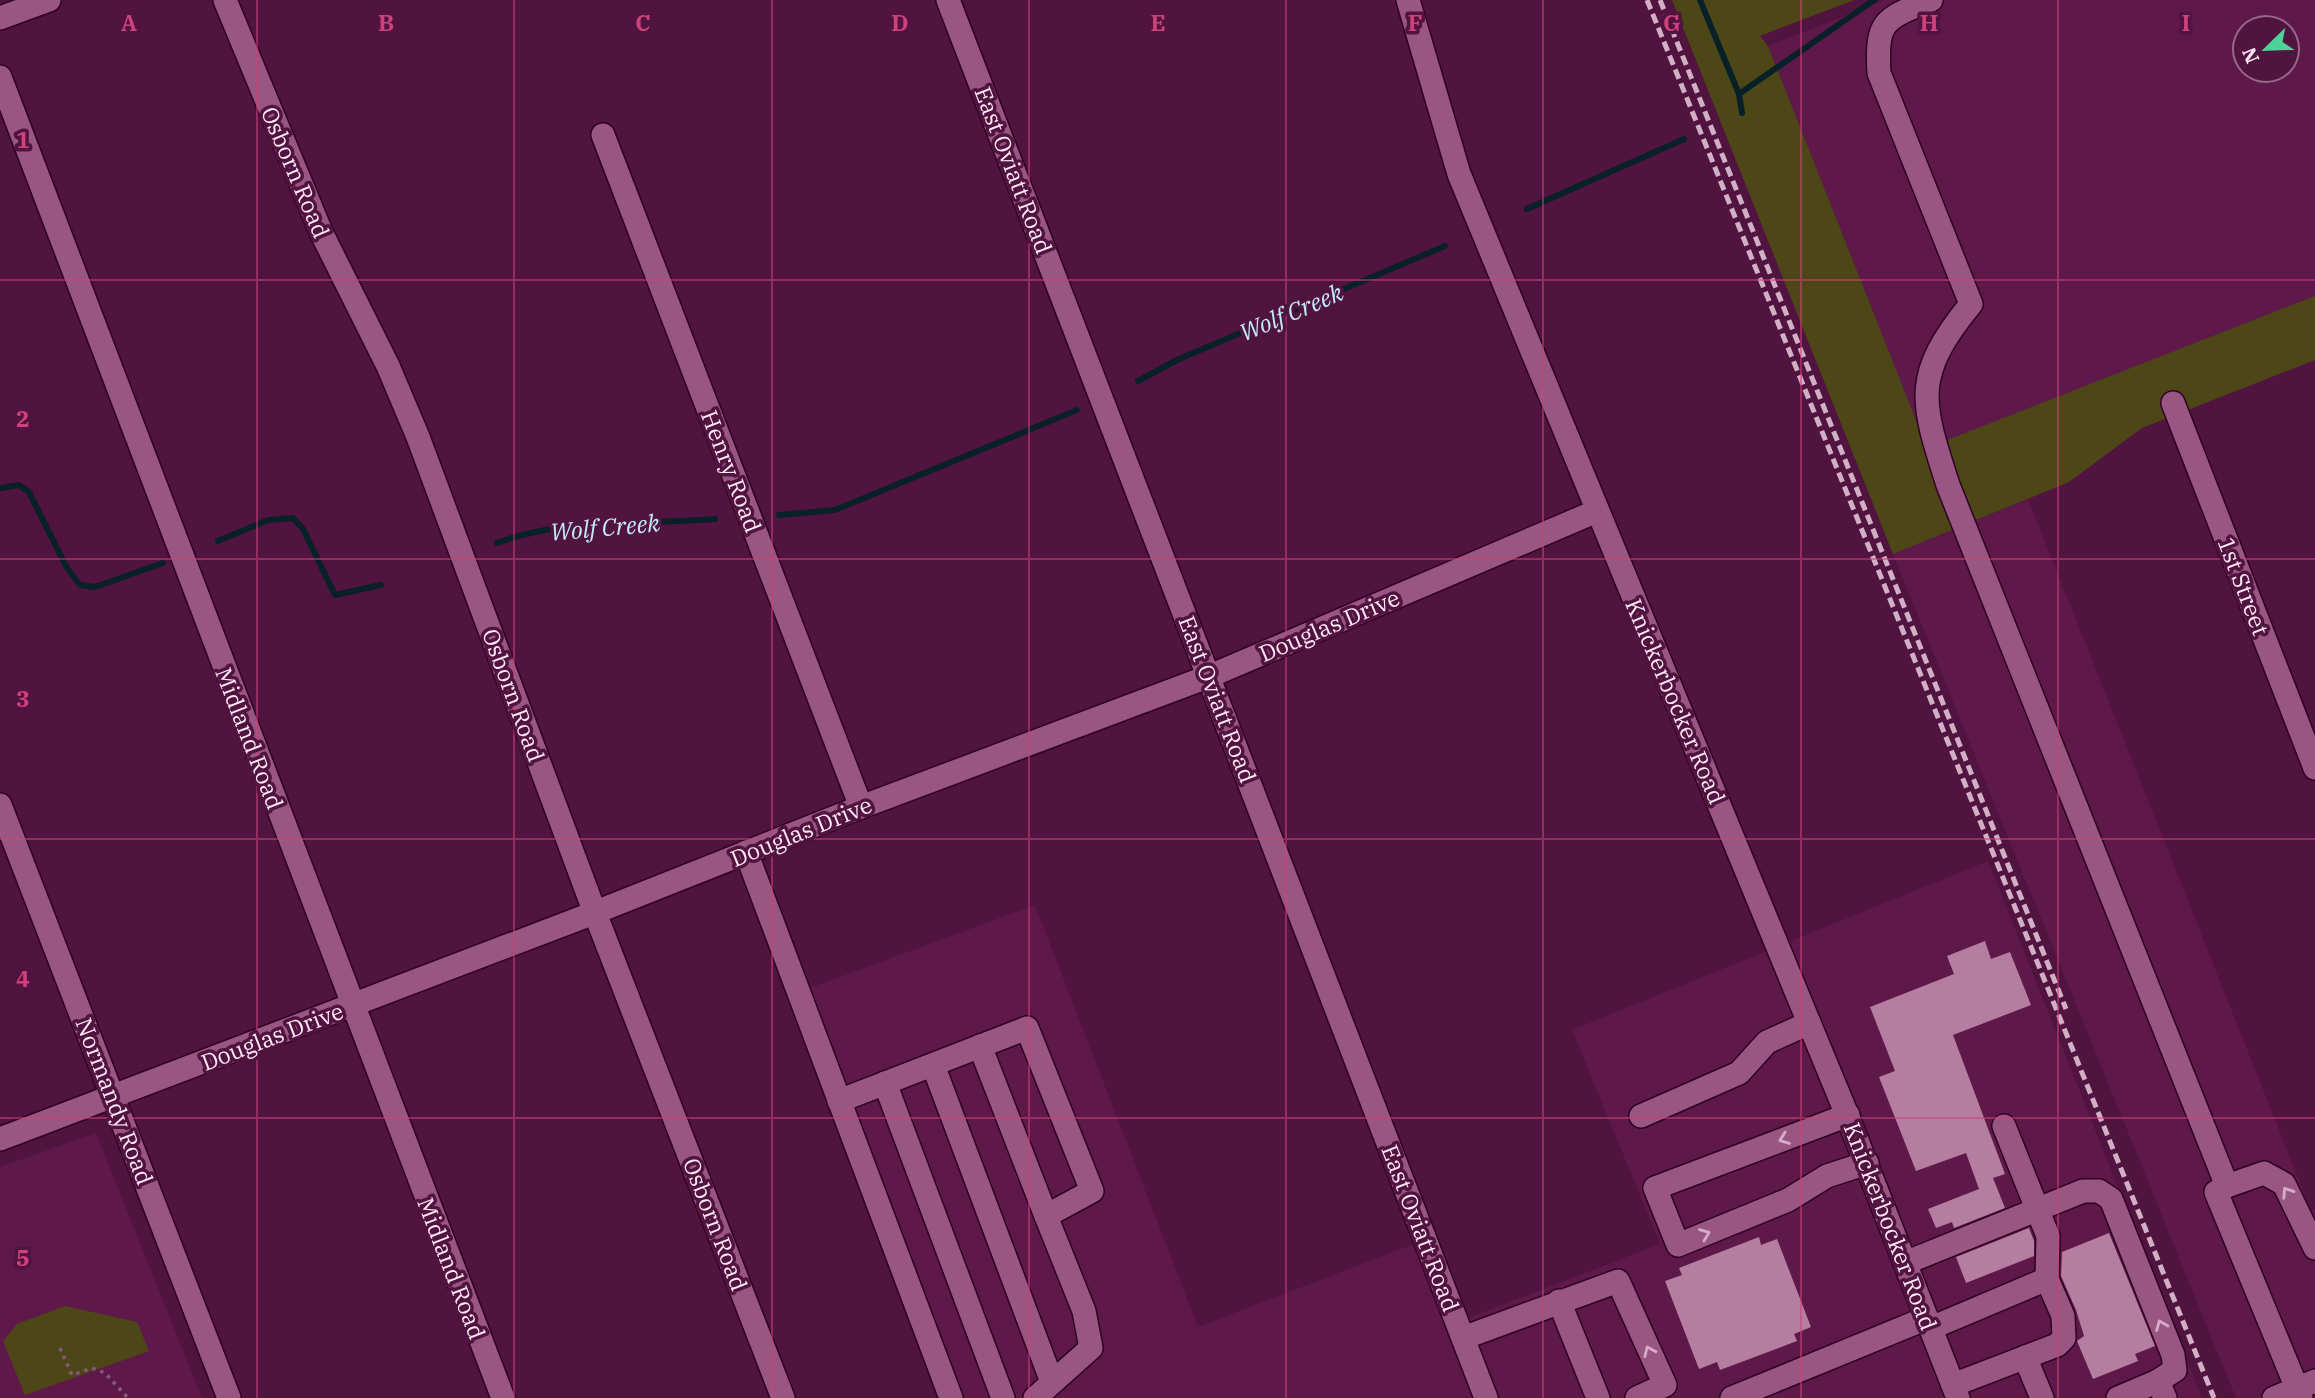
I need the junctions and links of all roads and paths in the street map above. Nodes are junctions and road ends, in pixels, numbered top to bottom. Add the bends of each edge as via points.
1 (49, 0) edge
2 (225, 0) edge
3 (948, 0) edge
4 (1408, 0) edge
5 (1931, 0) edge
6 (0, 18) edge
7 (0, 77) edge
8 (603, 135) dead end
9 (2173, 403) dead end
10 (1597, 512) junction
11 (1210, 676) junction
12 (2315, 768) edge
13 (0, 805) edge
14 (860, 807) junction
15 (746, 852) junction
16 (595, 913) junction
17 (352, 1006) junction
18 (1809, 1023) junction
19 (980, 1046) junction
20 (933, 1065) junction
21 (885, 1083) junction
22 (114, 1097) junction
23 (839, 1101) junction
24 (1848, 1115) junction
25 (1641, 1116) dead end
26 (2004, 1126) dead end
27 (0, 1139) edge
28 (1867, 1163) junction
29 (2227, 1186) junction
30 (2038, 1210) junction
31 (1046, 1216) junction
32 (2315, 1248) edge
33 (1905, 1263) junction
34 (2047, 1279) junction
35 (1559, 1301) junction
36 (1929, 1323) junction
37 (1463, 1338) junction
38 (60, 1348) dead end
39 (2025, 1357) junction
40 (1052, 1382) junction
41 (2304, 1389) edge
42 (2161, 1390) edge
43 (1956, 1392) edge
44 (128, 1398) edge
45 (229, 1398) edge
46 (503, 1398) edge
47 (783, 1398) edge
48 (951, 1398) edge
49 (1003, 1398) edge
50 (1035, 1398) edge
51 (1486, 1398) edge
52 (1598, 1398) edge
53 (1637, 1398) edge
54 (1732, 1398) edge
55 (2042, 1398) edge
56 (2118, 1398) edge
57 (2274, 1398) edge

1 - 6 street
2 - 16 street, Osborn Road via 321,232 418,437
3 - 11 street, East Oviatt Road
4 - 10 street, Knickerbocker Road via 1459,174
5 - 29 street via 1891,16 1877,39 1879,74 1971,303 1939,346 1926,385 1927,419 1948,485
7 - 17 street, Midland Road
8 - 14 street, Henry Road
9 - 12 street, 1st Street
10 - 11 street, Douglas Drive
10 - 18 street, Knickerbocker Road
11 - 14 street, Douglas Drive
11 - 37 street, East Oviatt Road
13 - 22 street, Normandy Road
14 - 15 street, Douglas Drive
15 - 16 street, Douglas Drive
15 - 23 street
16 - 17 street, Douglas Drive
16 - 47 street, Osborn Road
17 - 22 street, Douglas Drive
17 - 46 street, Midland Road
18 - 24 street, Knickerbocker Road
18 - 25 street via 1767,1042 1740,1073
19 - 20 street
19 - 31 street
19 - 31 street via 1027,1028 1092,1191
20 - 21 street
20 - 40 street
21 - 23 street
21 - 49 street
22 - 27 street, Douglas Drive
22 - 45 street, Normandy Road
23 - 48 street
24 - 28 street, Knickerbocker Road
24 -> 28 street via 1655,1188 1678,1245
26 - 30 street
28 - 33 street, Knickerbocker Road
32 -> 29 street via 2284,1184 2264,1172
29 - 41 street via 2216,1192
30 - 33 street
30 - 34 street via 2048,1236
42 -> 30 street via 2173,1374 2173,1355 2111,1199 2093,1189
31 - 40 street via 1084,1311 1091,1348
33 - 36 street, Knickerbocker Road
34 - 36 street
34 - 39 street via 2063,1316 2064,1338
35 - 37 street
35 - 52 street
53 -> 35 street via 1665,1385 1618,1281
36 - 43 street, Knickerbocker Road
36 - 54 street
37 - 51 street, East Oviatt Road
38 - 44 path via 72,1375 92,1367 105,1373
39 - 43 street
39 - 55 street
40 - 50 street
41 - 57 street
42 - 56 street

